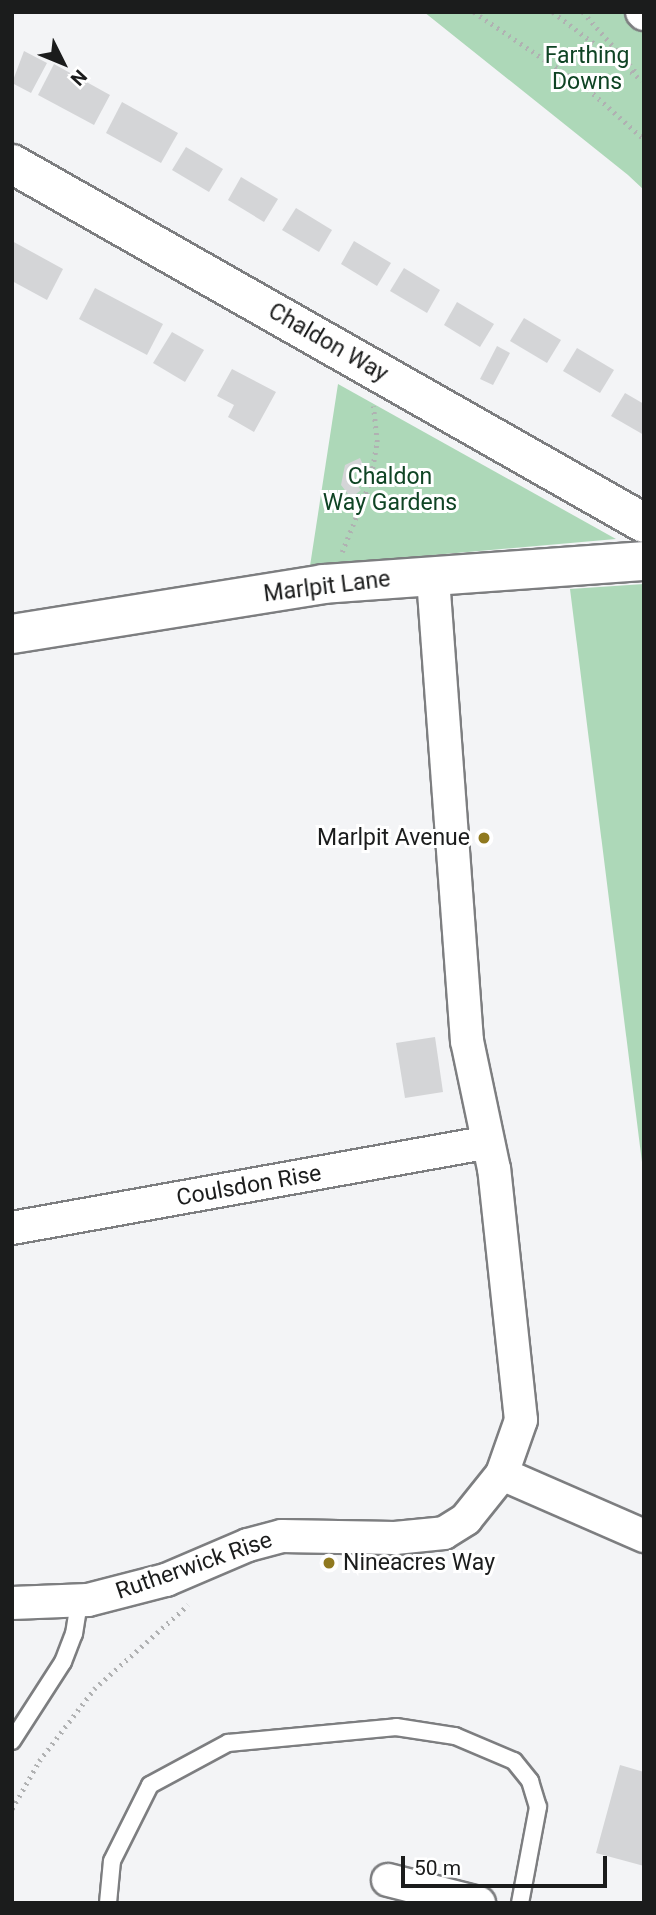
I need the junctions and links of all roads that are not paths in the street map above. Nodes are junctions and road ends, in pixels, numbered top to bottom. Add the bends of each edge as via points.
1 (12, 164) edge
2 (644, 523) edge
3 (644, 561) edge
4 (433, 575) junction
5 (12, 634) edge
6 (486, 1143) junction
7 (12, 1228) edge
8 (502, 1474) junction
9 (644, 1536) edge
10 (79, 1601) junction
11 (12, 1603) edge
12 (12, 1741) edge
13 (388, 1880) dead end
14 (109, 1902) edge
15 (479, 1903) edge
16 (520, 1903) edge

1 - 2 street, Chaldon Way
3 - 4 street, Marlpit Lane
4 - 5 street, Marlpit Lane via 323,584
4 - 6 street via 467,1041
6 - 7 street, Coulsdon Rise
6 - 8 street, Rutherwick Rise via 505,1251 521,1420
8 - 9 street
8 - 10 street, Rutherwick Rise via 475,1509 444,1533 395,1538 282,1536 248,1545 166,1580
10 - 11 street, Rutherwick Rise
10 - 12 lane via 74,1634 63,1662
13 - 15 street
14 - 16 lane via 112,1861 150,1785 228,1743 396,1727 455,1736 514,1761 530,1781 538,1807

